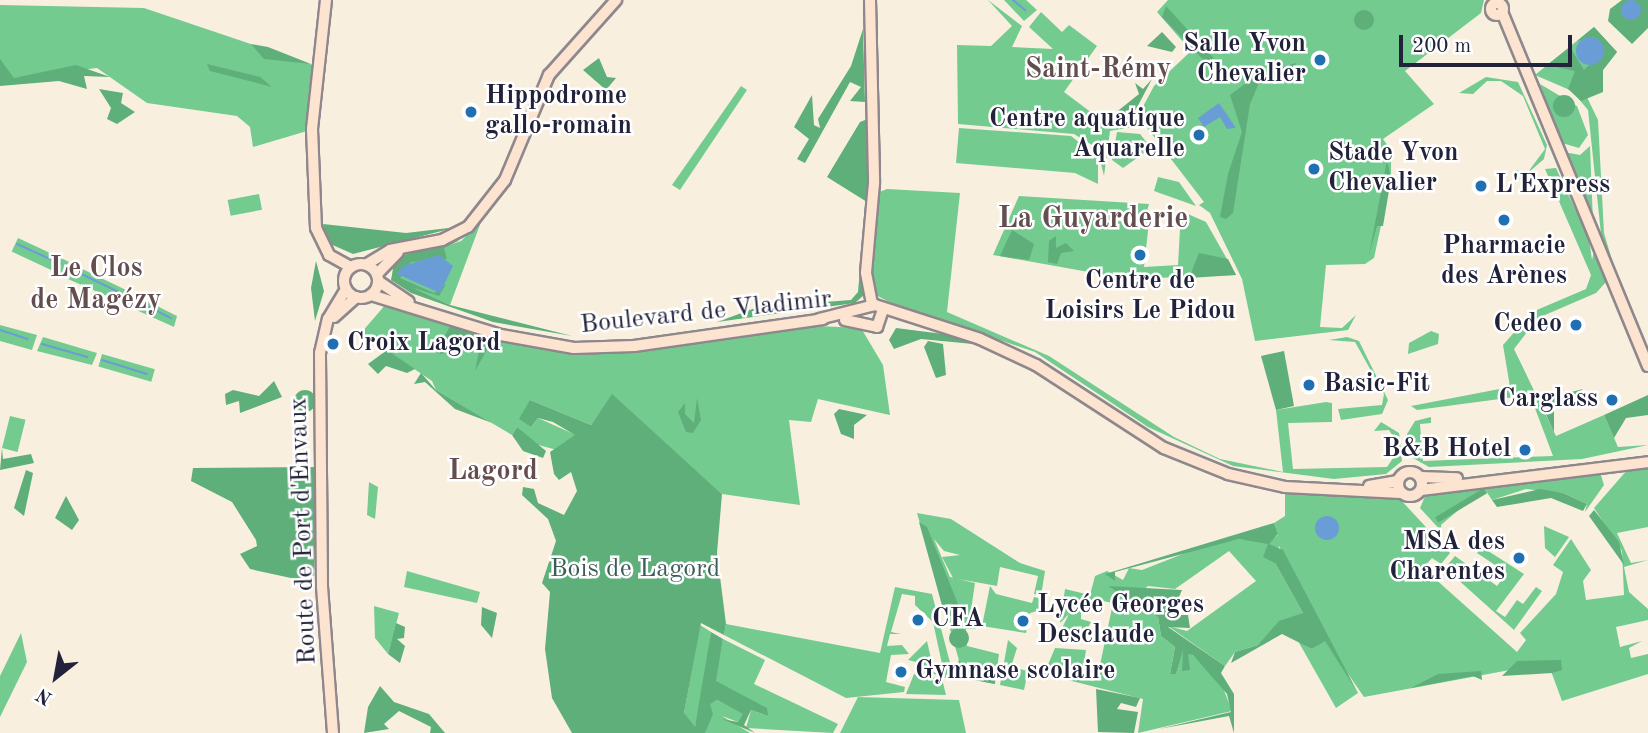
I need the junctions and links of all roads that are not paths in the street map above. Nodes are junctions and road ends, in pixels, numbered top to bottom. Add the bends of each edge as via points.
1 (326, 0) edge
2 (616, 0) edge
3 (870, 0) edge
4 (1494, 2) edge
5 (318, 239) junction
6 (416, 244) junction
7 (367, 264) junction
8 (351, 267) junction
9 (378, 278) junction
10 (345, 284) junction
11 (371, 295) junction
12 (356, 297) junction
13 (872, 305) junction
14 (883, 310) junction
15 (431, 313) junction
16 (864, 317) junction
17 (883, 322) junction
18 (927, 324) junction
19 (325, 329) junction
20 (1648, 366) edge
21 (1648, 453) edge
22 (1626, 462) junction
23 (1648, 462) edge
24 (1420, 477) junction
25 (1468, 479) junction
26 (1398, 481) junction
27 (1348, 490) junction
28 (1421, 490) junction
29 (1401, 492) junction
30 (333, 733) edge

1 - 5 main road via 312,129
2 - 6 main road via 544,84 491,202 456,235
3 - 13 main road via 874,183 866,273
4 - 20 main road
5 - 8 main road via 333,259
5 - 10 main road
6 - 7 main road
6 - 9 main road via 391,256
7 - 8 main road
7 - 9 main road
8 - 10 main road
9 - 11 main road
9 - 15 main road, Boulevard de Vladimir
10 - 12 main road
10 - 19 main road
11 - 12 main road
11 - 15 main road, Boulevard de Vladimir
12 - 19 main road
13 - 14 main road
13 - 16 main road
14 - 17 main road
14 - 18 main road
15 - 16 main road, Boulevard de Vladimir via 523,341 590,348
16 - 17 main road, Boulevard de Vladimir via 873,327
17 - 18 main road, Boulevard de Vladimir
18 - 27 main road via 1021,356 1197,463 1270,485
19 - 30 main road, Route de Port d'Envaux via 320,546
21 - 22 main road
22 - 23 main road
22 - 25 main road
24 - 25 main road
24 - 26 main road via 1408,472
24 - 28 main road
25 - 28 main road
26 - 27 main road
26 - 29 main road
27 - 29 main road
28 - 29 main road via 1411,496

